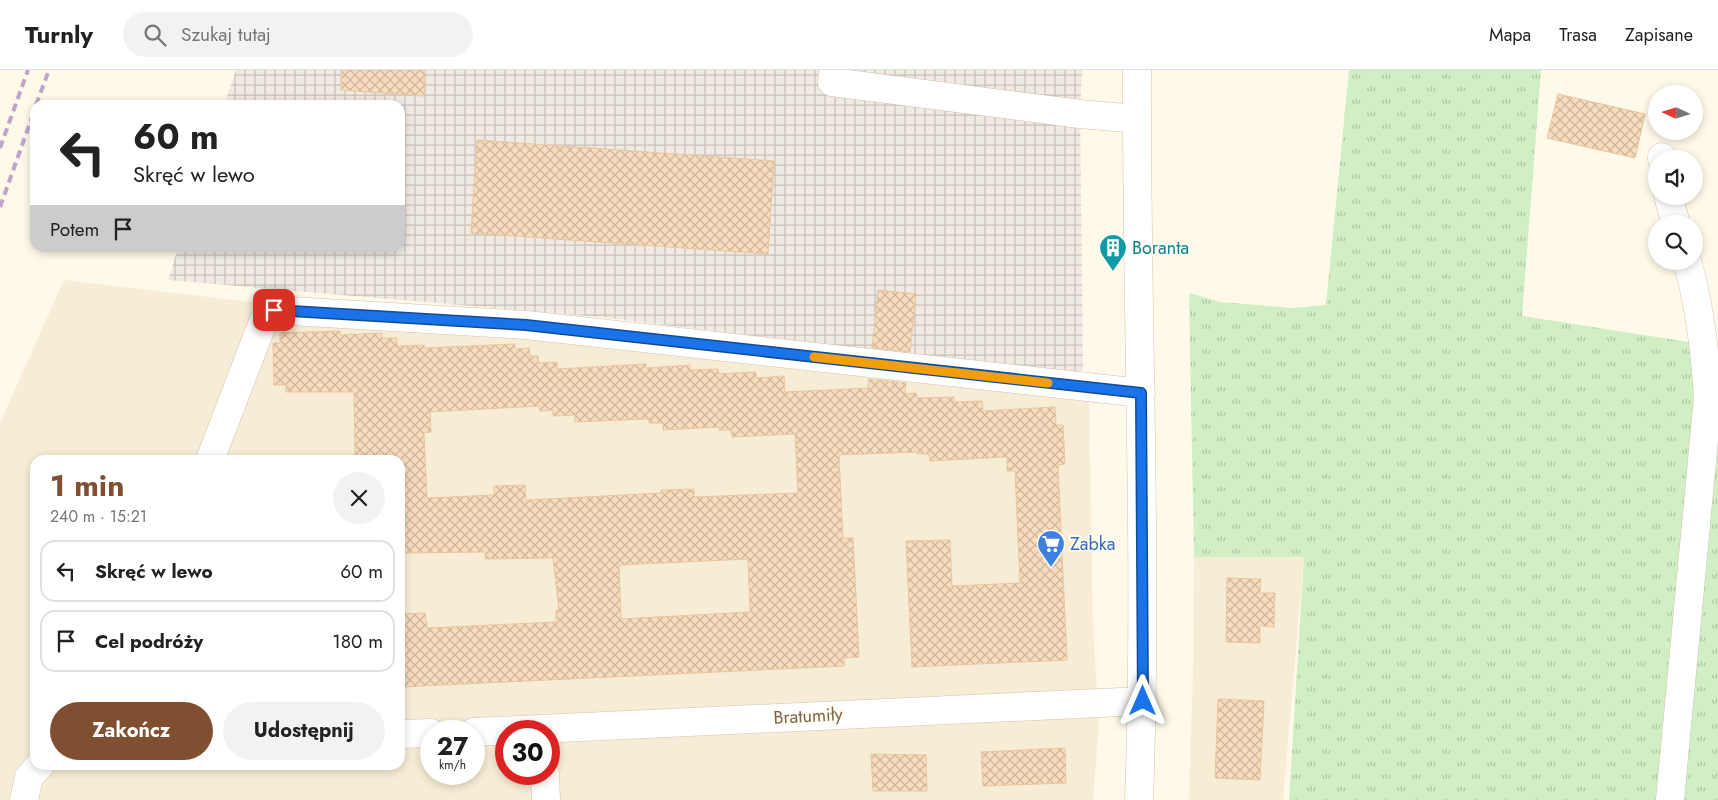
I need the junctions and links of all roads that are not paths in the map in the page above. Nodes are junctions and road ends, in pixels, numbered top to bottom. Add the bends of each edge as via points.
1 (833, 70) edge
2 (1137, 70) edge
3 (1137, 119) junction
4 (1690, 270) edge
5 (1141, 393) junction
6 (212, 455) edge
7 (1143, 701) junction
8 (560, 729) edge
9 (420, 733) edge
10 (405, 734) edge
11 (35, 770) edge
12 (545, 785) edge
13 (24, 800) edge
14 (546, 800) edge
15 (1139, 800) edge
16 (1670, 800) edge

1 - 3 street via 832,82
2 - 3 street
3 - 5 street
4 - 16 street via 1705,345 1708,396
5 - 6 street via 526,325 274,310 263,322
5 - 7 street
7 - 8 street, Bratumiły
7 - 15 street
9 - 10 street
11 - 13 street via 29,777
12 - 14 street

